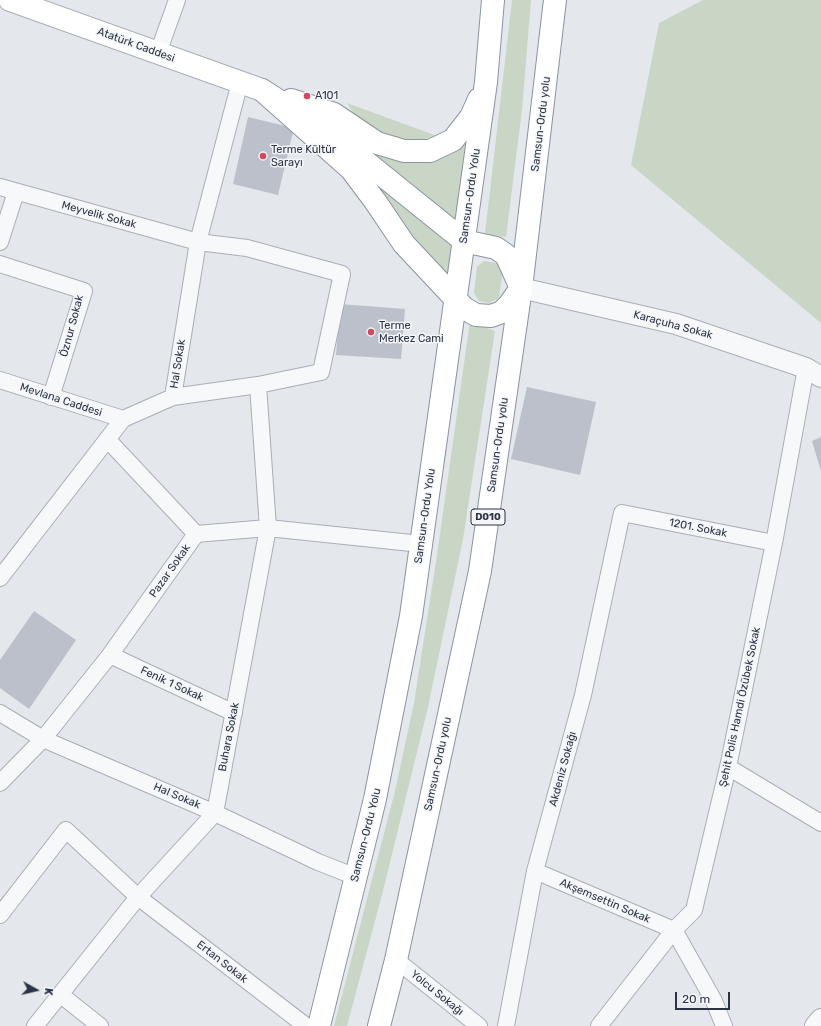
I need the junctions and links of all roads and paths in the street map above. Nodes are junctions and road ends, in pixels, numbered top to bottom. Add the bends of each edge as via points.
1 (10, 0) edge
2 (177, 0) edge
3 (493, 0) edge
4 (555, 0) edge
5 (158, 53) junction
6 (240, 82) junction
7 (486, 82) junction
8 (262, 90) junction
9 (0, 187) edge
10 (16, 192) junction
11 (464, 241) junction
12 (0, 242) edge
13 (198, 242) junction
14 (0, 264) edge
15 (520, 288) junction
16 (456, 299) junction
17 (814, 372) edge
18 (0, 380) edge
19 (258, 385) junction
20 (51, 396) junction
21 (173, 397) junction
22 (123, 419) junction
23 (107, 439) junction
24 (622, 513) joint
25 (268, 528) junction
26 (196, 534) junction
27 (774, 543) junction
28 (421, 544) junction
29 (6, 557) edge
30 (0, 578) edge
31 (110, 655) junction
32 (0, 712) edge
33 (234, 713) junction
34 (43, 739) junction
35 (728, 767) junction
36 (0, 783) edge
37 (215, 813) junction
38 (821, 823) edge
39 (535, 871) junction
40 (356, 877) junction
41 (138, 897) junction
42 (0, 915) edge
43 (674, 930) junction
44 (396, 960) junction
45 (61, 995) junction
46 (821, 1019) edge
47 (35, 1026) edge
48 (100, 1026) edge
49 (306, 1026) edge
50 (319, 1026) edge
51 (379, 1026) edge
52 (479, 1026) edge
53 (506, 1026) edge
54 (599, 1026) edge
55 (724, 1026) edge
56 (815, 1026) edge

1 - 5 main road, Atatürk Caddesi
2 - 5 street
3 - 7 main road, Samsun-Ordu Yolu
4 - 15 main road, Samsun-Ordu yolu / D010
5 - 6 main road, Atatürk Caddesi
6 - 8 main road, Atatürk Caddesi
6 - 13 street, Hal Sokak
7 - 8 main road via 471,116 453,140 430,151 404,151 377,143 334,114
7 - 11 main road, Samsun-Ordu Yolu
8 - 11 main road via 335,138
8 - 16 main road via 351,169 404,244
9 - 10 street, Meyvelik Sokak
10 - 12 street
10 - 13 street, Meyvelik Sokak
11 - 15 main road via 496,248 506,255
11 - 16 main road, Samsun-Ordu Yolu
13 - 19 street, Meyvelik Sokak via 247,248 342,274 321,372
13 - 21 street, Hal Sokak
14 - 20 street, Öznur Sokak via 84,291
15 - 16 main road via 502,312 490,316 476,315 464,308
15 - 17 street, Karaçuha Sokak via 676,324
15 - 44 main road, Samsun-Ordu yolu / D010 via 480,571
16 - 28 main road, Samsun-Ordu Yolu
17 - 27 street, Şehit Polis Hamdi Özübek Sokak
18 - 20 street, Mevlana Caddesi
19 - 21 street
19 - 25 street, Buhara Sokak
20 - 22 street, Mevlana Caddesi
21 - 22 street, Hal Sokak
22 - 23 street, Hal Sokak
23 - 26 street
23 - 29 street, Hal Sokak
24 - 27 street, 1201. Sokak
24 - 39 street, Akdeniz Sokağı via 583,696
25 - 26 street, Pazar Sokak
25 - 28 street, Pazar Sokak
25 - 33 street, Buhara Sokak
26 - 31 street, Pazar Sokak
27 - 35 street, Şehit Polis Hamdi Özübek Sokak
28 - 40 main road, Samsun-Ordu Yolu via 411,616 380,776
29 - 30 street, Hal Sokak
31 - 33 street, Fenik 1 Sokak
31 - 34 street, Pazar Sokak
32 - 34 street, Hal Sokak
33 - 37 street, Buhara Sokak
34 - 36 street, Pazar Sokak
34 - 37 street, Hal Sokak
35 - 38 street
35 - 43 street, Şehit Polis Hamdi Özübek Sokak via 694,910
37 - 40 street, Hal Sokak via 318,862
37 - 41 street
39 - 43 street, Akşemsettin Sokak
39 - 53 street, Akdeniz Sokağı
40 - 50 main road, Samsun-Ordu Yolu
41 - 42 street, Ertan Sokak via 66,830
41 - 45 street
41 - 49 street, Ertan Sokak
43 - 54 street, Şehit Polis Hamdi Özübek Sokak
43 - 55 street via 714,1001
44 - 51 main road, Samsun-Ordu yolu / D010
44 - 52 street, Yolcu Sokağı
45 - 47 street
45 - 48 street
46 - 56 street

